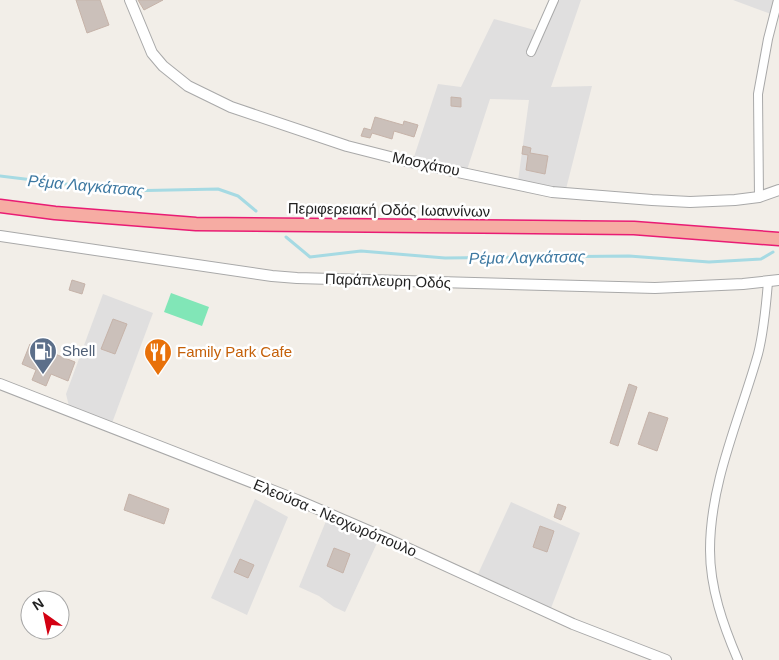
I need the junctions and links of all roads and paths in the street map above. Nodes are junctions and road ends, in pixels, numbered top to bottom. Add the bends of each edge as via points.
1 (130, 0) edge
2 (554, 0) edge
3 (778, 0) edge
4 (531, 52) dead end
5 (779, 190) edge
6 (759, 197) junction
7 (0, 206) edge
8 (0, 236) edge
9 (779, 239) edge
10 (779, 280) edge
11 (768, 282) junction
12 (0, 384) edge
13 (666, 660) edge
14 (738, 660) edge

1 - 6 street, Μοσχάτου via 152,53 188,86 231,107 347,146 552,192 672,202
2 - 4 street
3 - 6 street via 758,94
5 - 6 street, Μοσχάτου
7 - 9 highway, Περιφερειακή Οδός Ιωαννίνων via 196,224 634,228
8 - 11 street, Παράπλευρη Οδός via 297,278 655,288
10 - 11 street, Παράπλευρη Οδός
11 - 14 street via 758,352 714,498 710,550 715,597
12 - 13 street, Ελεούσα - Νεοχωρόπουλο via 297,500 566,621

